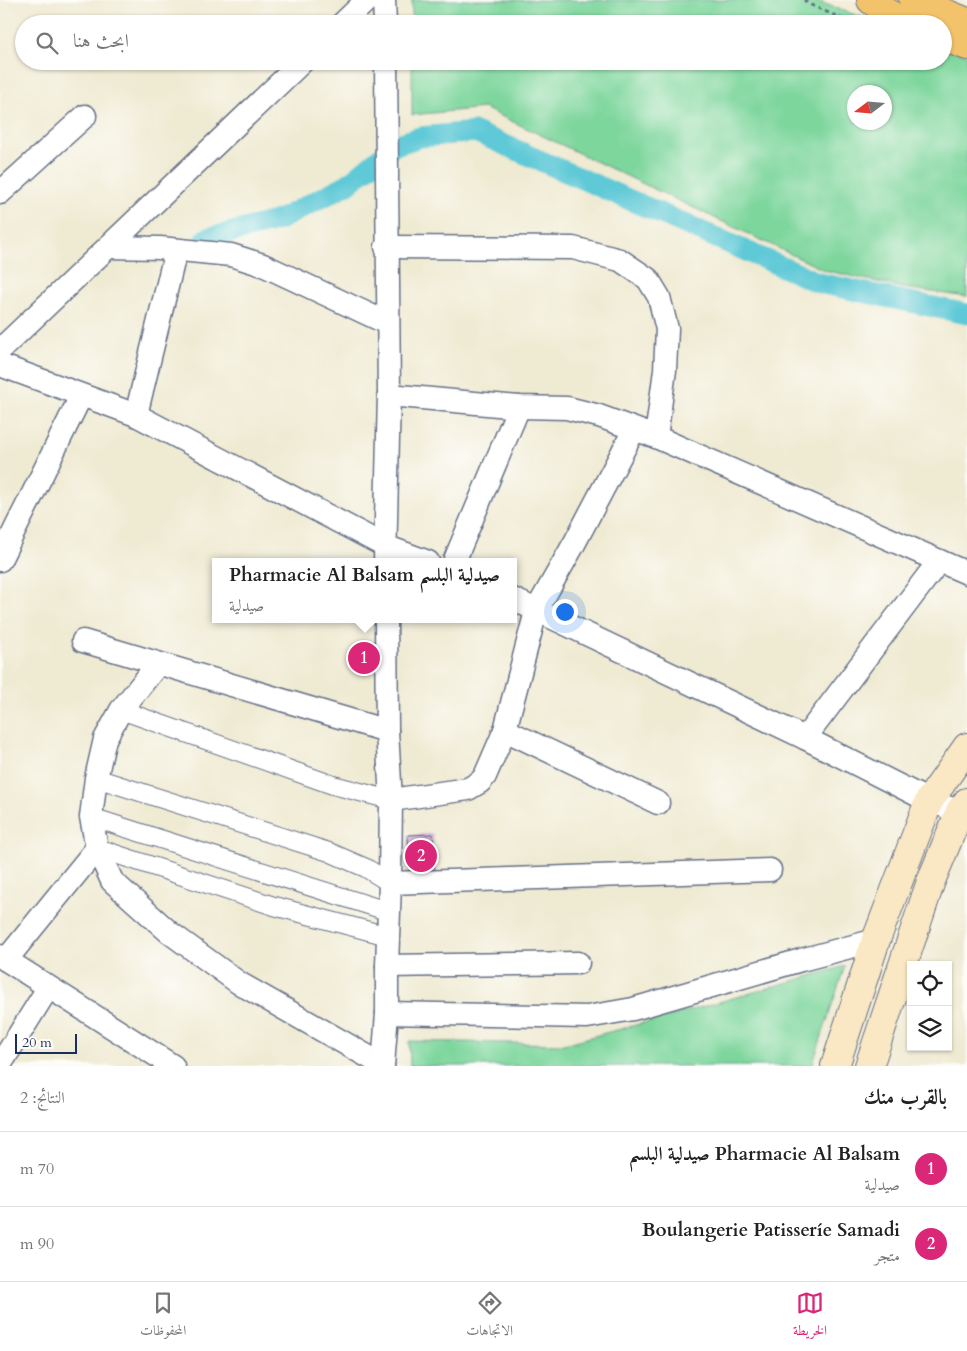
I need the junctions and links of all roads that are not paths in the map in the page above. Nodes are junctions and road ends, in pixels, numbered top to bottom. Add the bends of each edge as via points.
1 (367, 0) edge
2 (384, 0) edge
3 (871, 0) edge
4 (914, 0) edge
5 (351, 15) edge
6 (385, 15) edge
7 (891, 15) edge
8 (950, 15) edge
9 (952, 16) edge
10 (967, 22) edge
11 (952, 40) edge
12 (967, 46) edge
13 (294, 70) edge
14 (386, 70) edge
15 (85, 116) dead end
16 (0, 193) edge
17 (108, 247) junction
18 (386, 247) junction
19 (176, 250) junction
20 (388, 323) junction
21 (0, 350) edge
22 (0, 365) edge
23 (389, 395) junction
24 (81, 396) junction
25 (519, 407) junction
26 (136, 416) junction
27 (634, 430) junction
28 (656, 437) junction
29 (385, 554) edge
30 (406, 558) edge
31 (456, 558) edge
32 (0, 560) edge
33 (939, 561) junction
34 (967, 573) edge
35 (517, 601) edge
36 (536, 611) junction
37 (386, 623) edge
38 (83, 641) dead end
39 (158, 664) junction
40 (121, 710) junction
41 (505, 730) junction
42 (387, 731) junction
43 (805, 738) junction
44 (967, 747) edge
45 (96, 778) junction
46 (390, 800) junction
47 (929, 801) junction
48 (658, 804) dead end
49 (965, 809) edge
50 (91, 817) junction
51 (97, 848) junction
52 (770, 870) dead end
53 (390, 882) junction
54 (390, 912) junction
55 (388, 936) junction
56 (876, 940) junction
57 (3, 958) edge
58 (578, 963) dead end
59 (387, 966) junction
60 (48, 988) junction
61 (387, 1014) junction
62 (0, 1065) edge
63 (172, 1066) edge
64 (383, 1066) edge
65 (835, 1066) edge
66 (869, 1066) edge

1 - 5 street
2 - 6 street
3 - 7 highway
4 - 8 highway
9 - 10 highway
11 - 12 highway
13 - 17 street
14 - 18 street
15 - 16 street
17 - 19 street
17 - 21 street
18 - 20 street
18 - 28 street via 573,248 620,260 648,279 659,297 666,329 665,370
19 - 20 street via 230,255 262,265
19 - 26 street
20 - 23 street
22 - 24 street
23 - 25 street
23 - 29 street
24 - 26 street
24 - 32 street
25 - 27 street via 567,408
25 - 31 street
26 - 29 street
27 - 28 street
27 - 36 street
28 - 33 street
29 - 30 street
33 - 34 street
33 - 43 street
35 - 36 street
36 - 41 street
36 - 43 street
37 - 42 street
38 - 39 street
39 - 40 street
39 - 42 street
40 - 45 street via 105,739
40 - 46 street via 333,785
41 - 46 street via 480,782 468,789
41 - 48 street
42 - 46 street
43 - 47 street
44 - 47 main road
45 - 50 street
45 - 53 street via 329,852
46 - 53 street
47 - 49 street
47 - 56 main road
49 - 66 main road via 931,881
50 - 51 street
50 - 54 street
51 - 55 street via 274,906
51 - 57 street
51 - 64 street via 112,881 170,932 239,982
52 - 53 street
53 - 54 street
54 - 55 street
55 - 59 street
56 - 61 street via 633,1009 587,1017
56 - 65 main road
57 - 60 street
58 - 59 street
59 - 61 street
60 - 62 street
60 - 63 street
61 - 64 street

